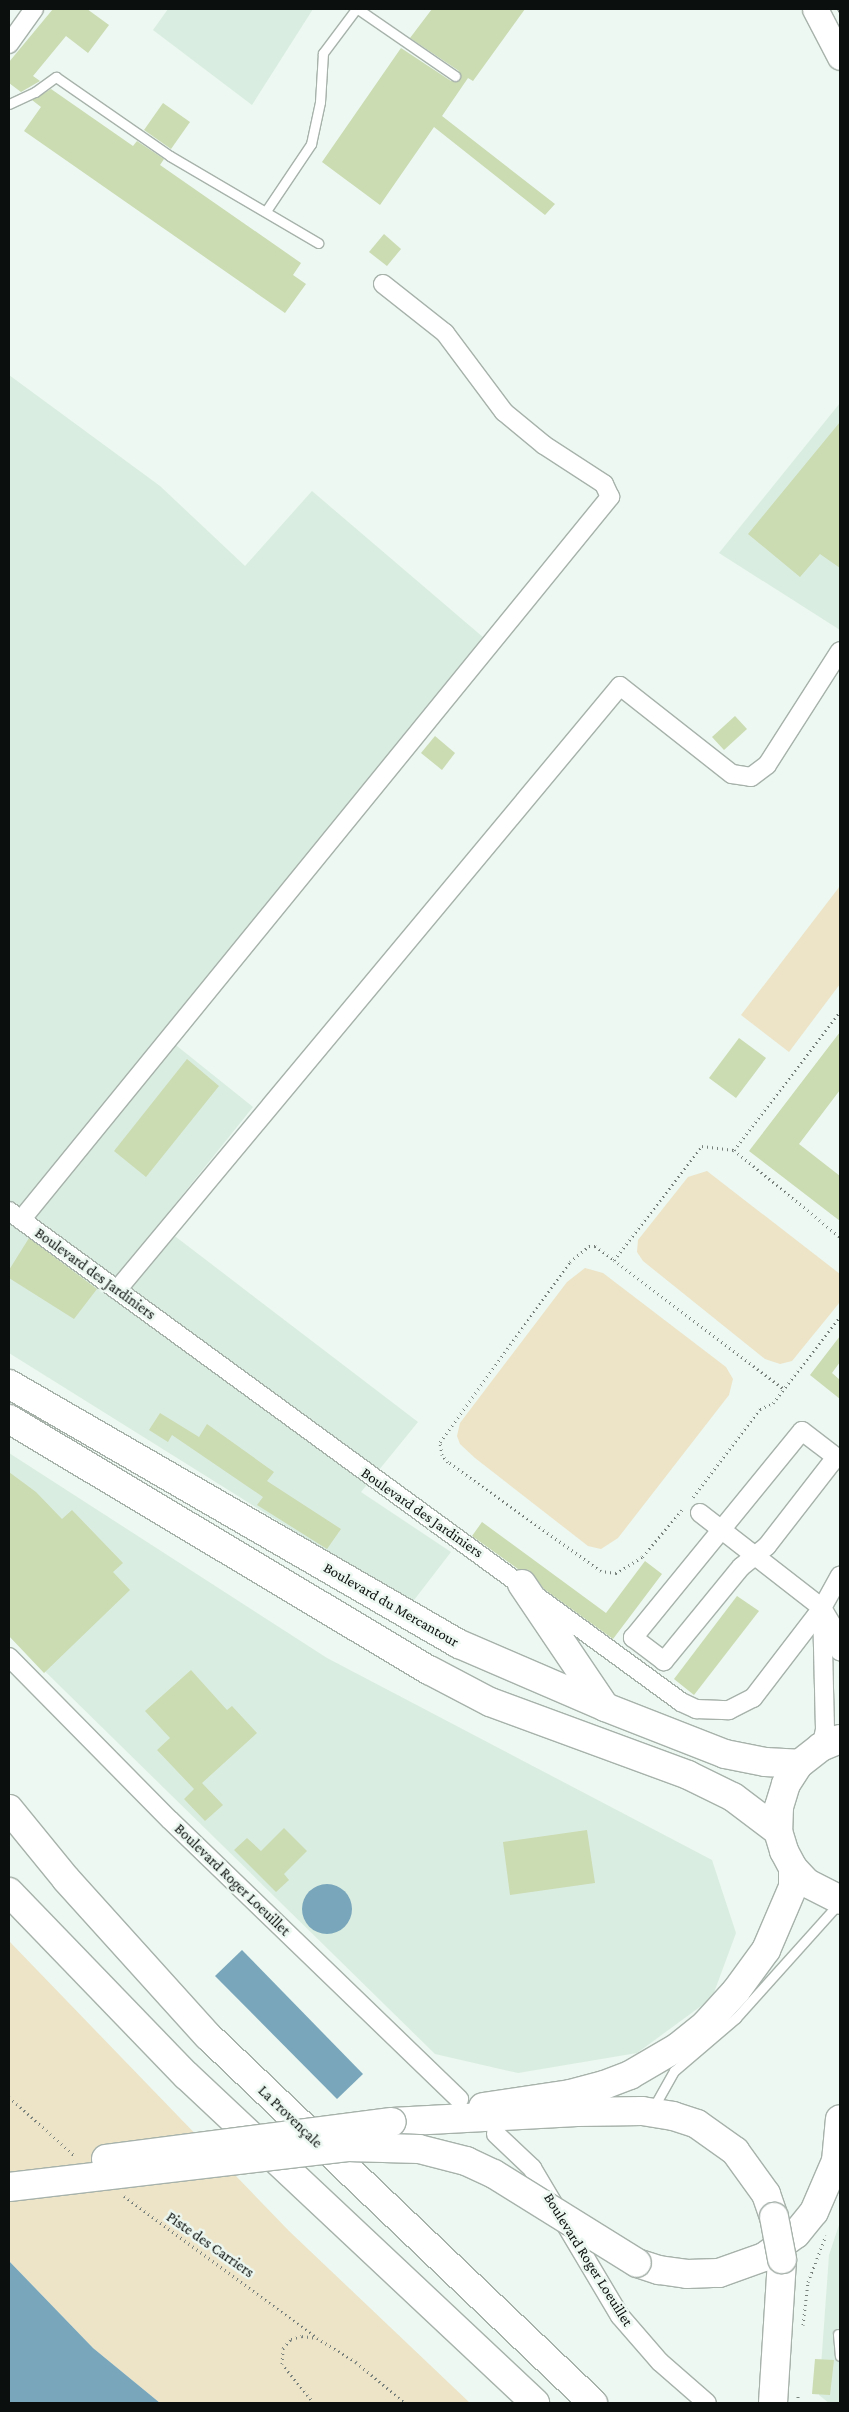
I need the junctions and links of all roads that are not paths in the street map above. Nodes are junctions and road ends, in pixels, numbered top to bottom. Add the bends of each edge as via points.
1 (34, 9) edge
2 (357, 9) edge
3 (815, 9) edge
4 (9, 44) edge
5 (840, 57) edge
6 (455, 76) dead end
7 (9, 104) edge
8 (266, 211) junction
9 (318, 243) dead end
10 (383, 284) dead end
11 (840, 651) edge
12 (15, 1215) edge
13 (116, 1290) junction
14 (9, 1384) edge
15 (9, 1419) edge
16 (700, 1513) dead end
17 (722, 1530) junction
18 (757, 1557) junction
19 (840, 1576) edge
20 (522, 1584) junction
21 (822, 1608) junction
22 (840, 1651) edge
23 (9, 1657) edge
24 (605, 1707) junction
25 (830, 1743) edge
26 (799, 1764) junction
27 (9, 1809) edge
28 (778, 1831) junction
29 (793, 1868) junction
30 (9, 1892) edge
31 (840, 1901) edge
32 (459, 2099) dead end
33 (650, 2112) junction
34 (840, 2119) edge
35 (392, 2122) junction
36 (496, 2134) dead end
37 (9, 2169) edge
38 (9, 2187) edge
39 (838, 2334) dead end
40 (840, 2356) edge
41 (535, 2403) edge
42 (593, 2403) edge
43 (707, 2403) edge
44 (773, 2403) edge

1 - 4 street
2 - 6 lane
2 - 8 lane via 323,53 320,102 311,144
3 - 5 main road
7 - 8 lane via 35,92 56,77 170,156
8 - 9 lane
10 - 12 street via 445,333 504,412 544,445 604,484 610,496
11 - 13 street via 767,766 751,777 732,774 620,686
12 - 13 street, Boulevard des Jardiniers
13 - 20 street, Boulevard des Jardiniers
14 - 24 main road, Boulevard du Mercantour via 459,1644
15 - 28 main road via 438,1675 490,1702 688,1775 732,1797
16 - 17 street
17 - 18 street
17 - 18 street via 802,1431 836,1457
17 - 18 street via 633,1638 664,1661 741,1567
18 - 21 street
19 - 21 street, Boulevard des Jardiniers
20 - 21 street, Boulevard des Jardiniers via 681,1702 712,1712 742,1706 753,1698
20 - 24 main road
21 - 22 street via 835,1630
21 - 25 street via 825,1729
23 - 32 street, Boulevard Roger Loeuillet via 177,1827
24 - 26 main road, Boulevard du Mercantour via 731,1755
25 - 26 main road
26 - 28 main road via 786,1784 778,1807
27 - 42 main road, La Provençale via 66,1879 208,2036
28 - 29 main road
29 - 31 main road via 807,1883
29 - 35 main road via 793,1887 766,1950 730,1998 678,2048 604,2085 570,2094
30 - 41 main road via 186,2076
31 - 33 lane via 736,2018 674,2071
33 - 35 main road via 577,2112
33 - 44 main road, bridge via 697,2124 735,2151 766,2194 782,2260
34 - 38 main road, bridge via 836,2161 814,2212 796,2234 764,2257 719,2273 687,2274 637,2263 494,2174 466,2161 419,2149 348,2148
35 - 37 main road, bridge
36 - 43 street, Boulevard Roger Loeuillet via 532,2168 620,2316 660,2362
39 - 40 lane

